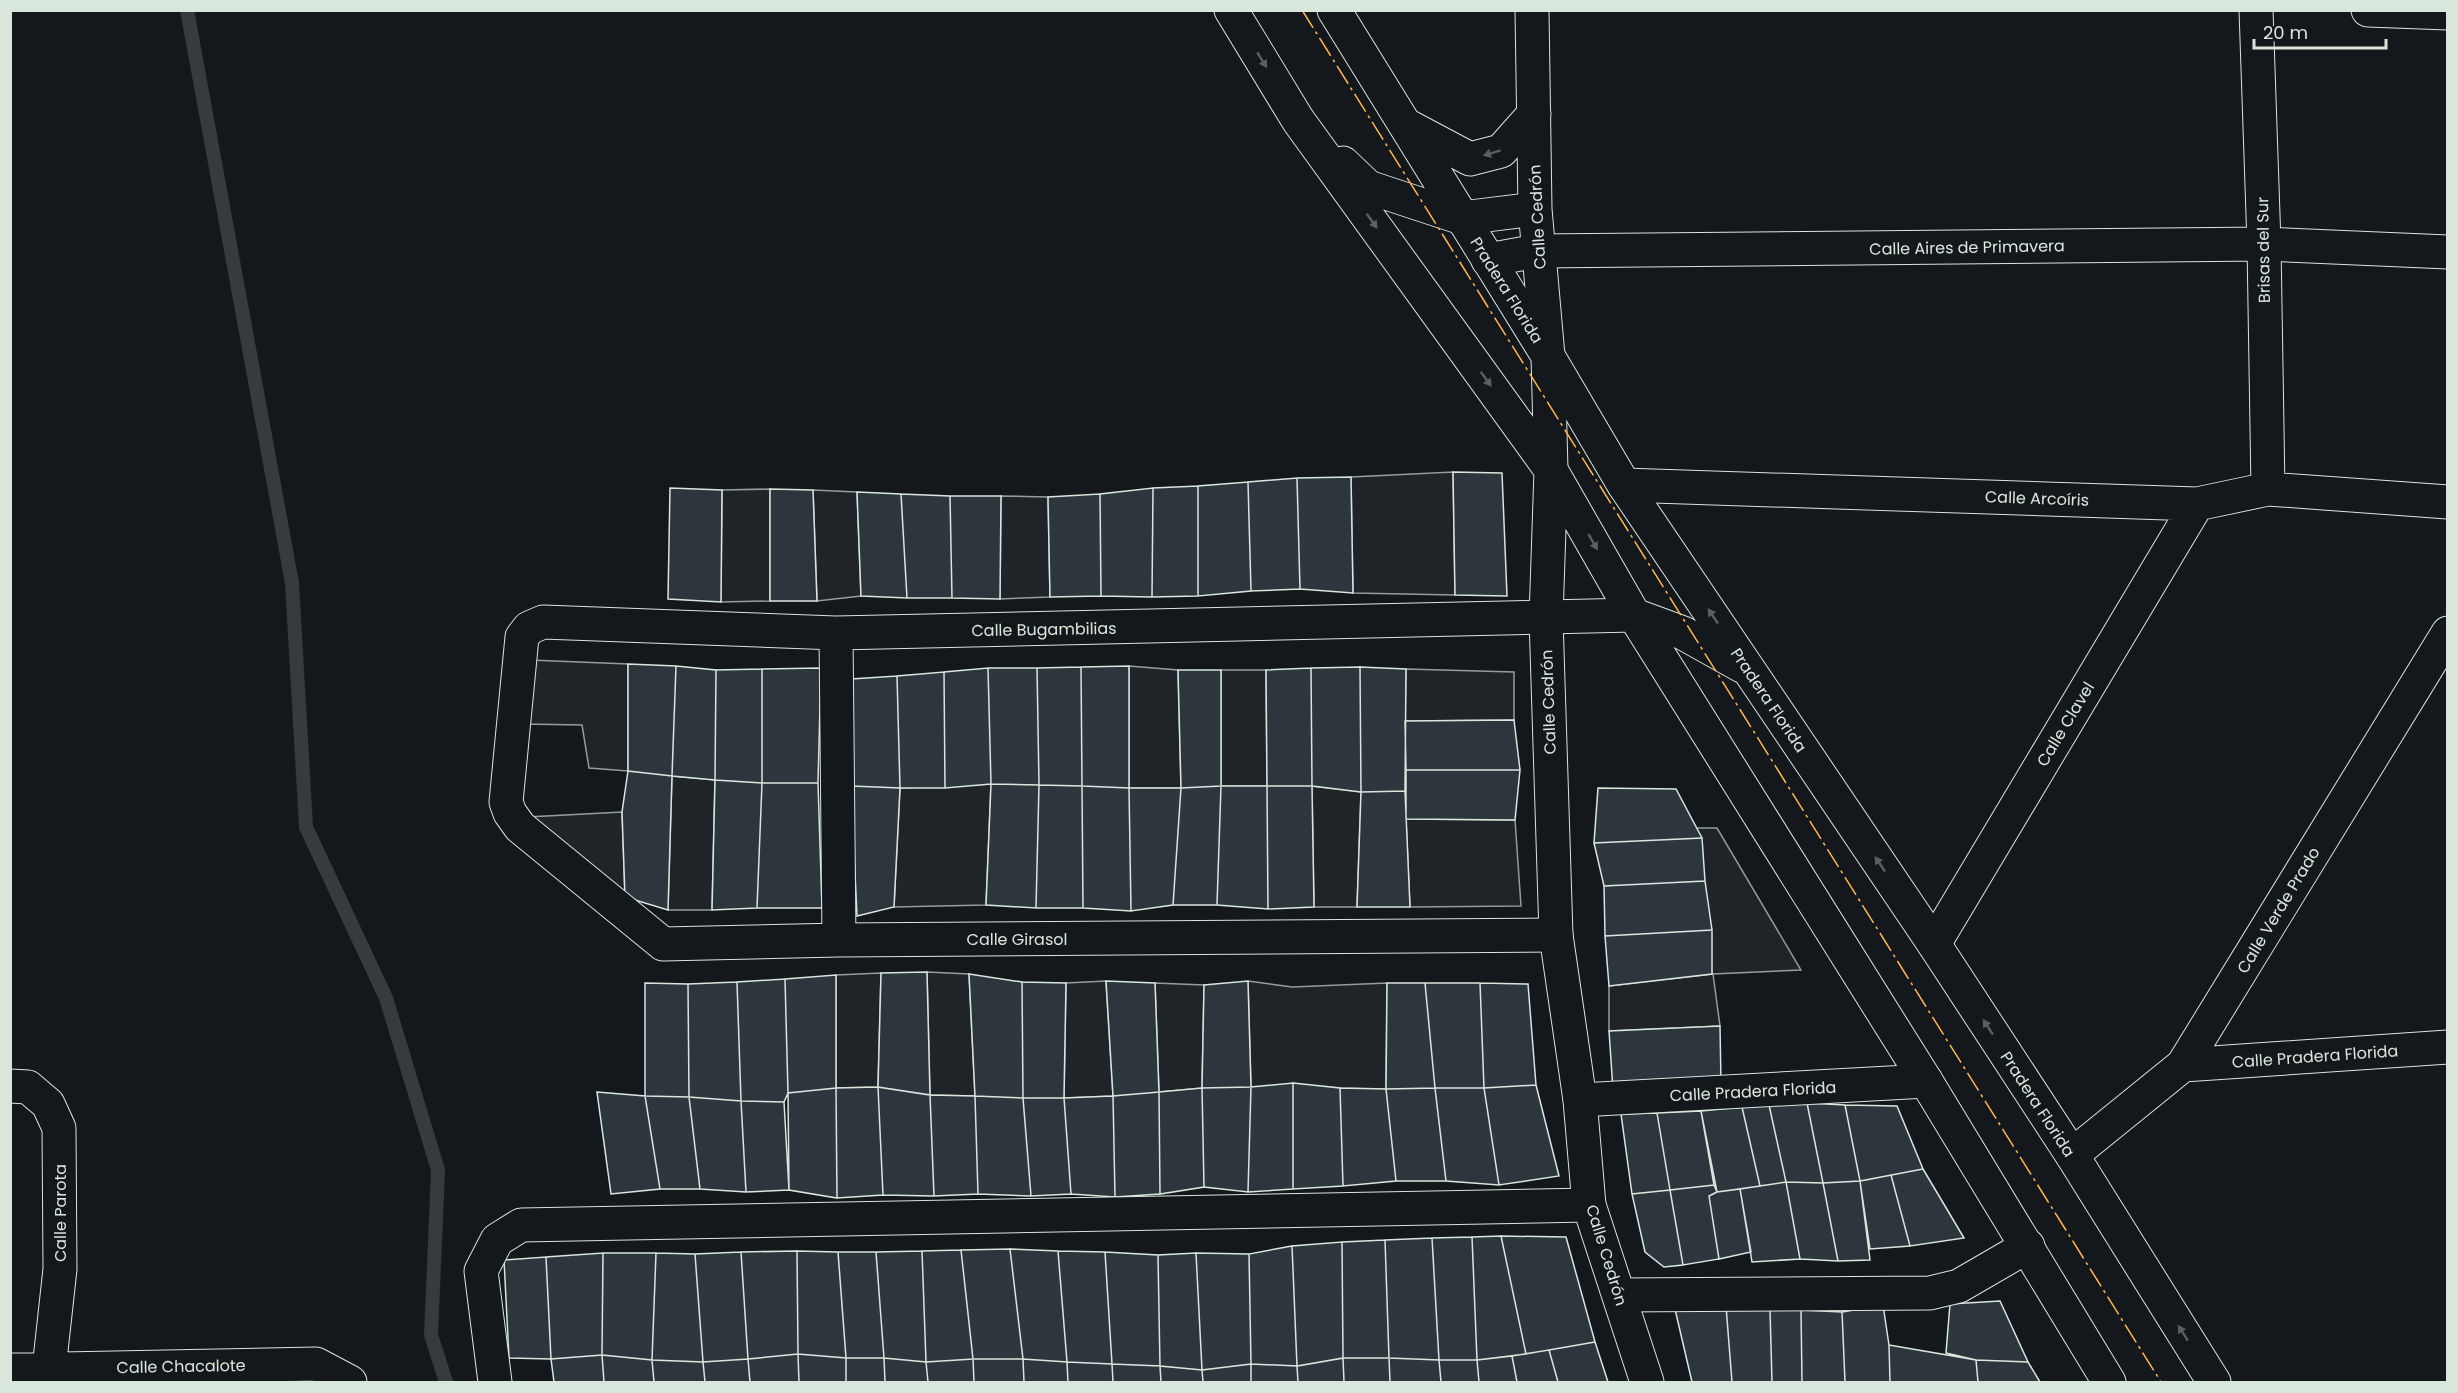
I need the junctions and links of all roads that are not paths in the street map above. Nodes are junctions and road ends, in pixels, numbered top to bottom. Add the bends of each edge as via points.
1 (1231, 10) edge
2 (1334, 10) edge
3 (1532, 10) edge
4 (2256, 10) edge
5 (2368, 10) edge
6 (2448, 13) edge
7 (1534, 114) junction
8 (1298, 120) junction
9 (1404, 124) junction
10 (1535, 209) junction
11 (1462, 218) junction
12 (2264, 244) junction
13 (1537, 251) junction
14 (2448, 252) edge
15 (1488, 260) junction
16 (1548, 356) junction
17 (1551, 470) junction
18 (1624, 485) junction
19 (2268, 489) junction
20 (2448, 502) edge
21 (2197, 504) junction
22 (1634, 615) junction
23 (1546, 618) junction
24 (836, 633) junction
25 (2448, 633) edge
26 (1749, 670) junction
27 (520, 827) joint
28 (1556, 934) junction
29 (839, 940) junction
30 (1934, 944) junction
31 (2448, 1047) edge
32 (2183, 1065) junction
33 (1926, 1081) junction
34 (10, 1086) edge
35 (1580, 1100) junction
36 (2072, 1155) junction
37 (1589, 1205) junction
38 (2028, 1246) junction
39 (1619, 1294) junction
40 (49, 1369) junction
41 (10, 1370) edge
42 (350, 1383) edge
43 (495, 1383) edge
44 (1647, 1383) edge
45 (2109, 1383) edge
46 (2214, 1383) edge

1 -> 8 street
2 - 9 street, Pradera Florida
3 - 7 street, Calle Cedrón
4 - 12 street, Brisas del Sur
5 - 6 street
7 -> 9 street via 1501,151 1470,159
7 - 10 street, Calle Cedrón
8 - 11 street via 1368,187
8 -> 17 street
9 - 11 street, Pradera Florida
10 - 11 street
10 - 13 street, Calle Cedrón
11 - 15 street, Pradera Florida
12 - 13 street, Calle Aires de Primavera
12 - 14 street, Calle Aires de Primavera
12 - 19 street, Brisas del Sur
13 - 15 street, Calle Aires de Primavera
13 - 16 street, Calle Cedrón
15 - 16 street, Pradera Florida
16 - 17 street, Calle Cedrón
16 - 18 street, Pradera Florida
17 -> 22 street
17 - 23 street, Calle Cedrón
18 - 21 street, Calle Arcoíris
26 -> 18 street, Pradera Florida
19 - 20 street, Calle Arcoíris
19 - 21 street, Calle Arcoíris
21 - 30 street, Calle Clavel
22 - 23 street, Calle Bugambilias
22 - 26 street via 1683,633
22 - 33 street
23 - 24 street, Calle Bugambilias
23 - 28 street, Calle Cedrón
24 - 27 street, Calle Bugambilias via 543,622 529,628 522,637 506,802
24 - 29 street
25 - 32 street, Calle Verde Prado
30 -> 26 street, Pradera Florida
27 - 29 street, Calle Girasol via 663,944
28 - 29 street, Calle Girasol
28 - 35 street, Calle Cedrón
36 -> 30 street, Pradera Florida
31 - 32 street, Calle Pradera Florida
32 - 36 street, Calle Verde Prado
33 - 35 street, Calle Pradera Florida
33 - 38 street
34 - 40 street, Calle Parota via 28,1087 48,1104 59,1128 60,1269
35 - 37 street, Calle Cedrón
46 -> 36 street, Pradera Florida
37 - 39 street, Calle Cedrón
37 - 43 street via 521,1225 497,1240 481,1270
38 - 39 street via 1959,1286 1930,1293
38 - 45 street
39 - 44 street, Calle Cedrón
40 - 41 street, Calle Chacalote
40 - 42 street, Calle Chacalote via 316,1364

